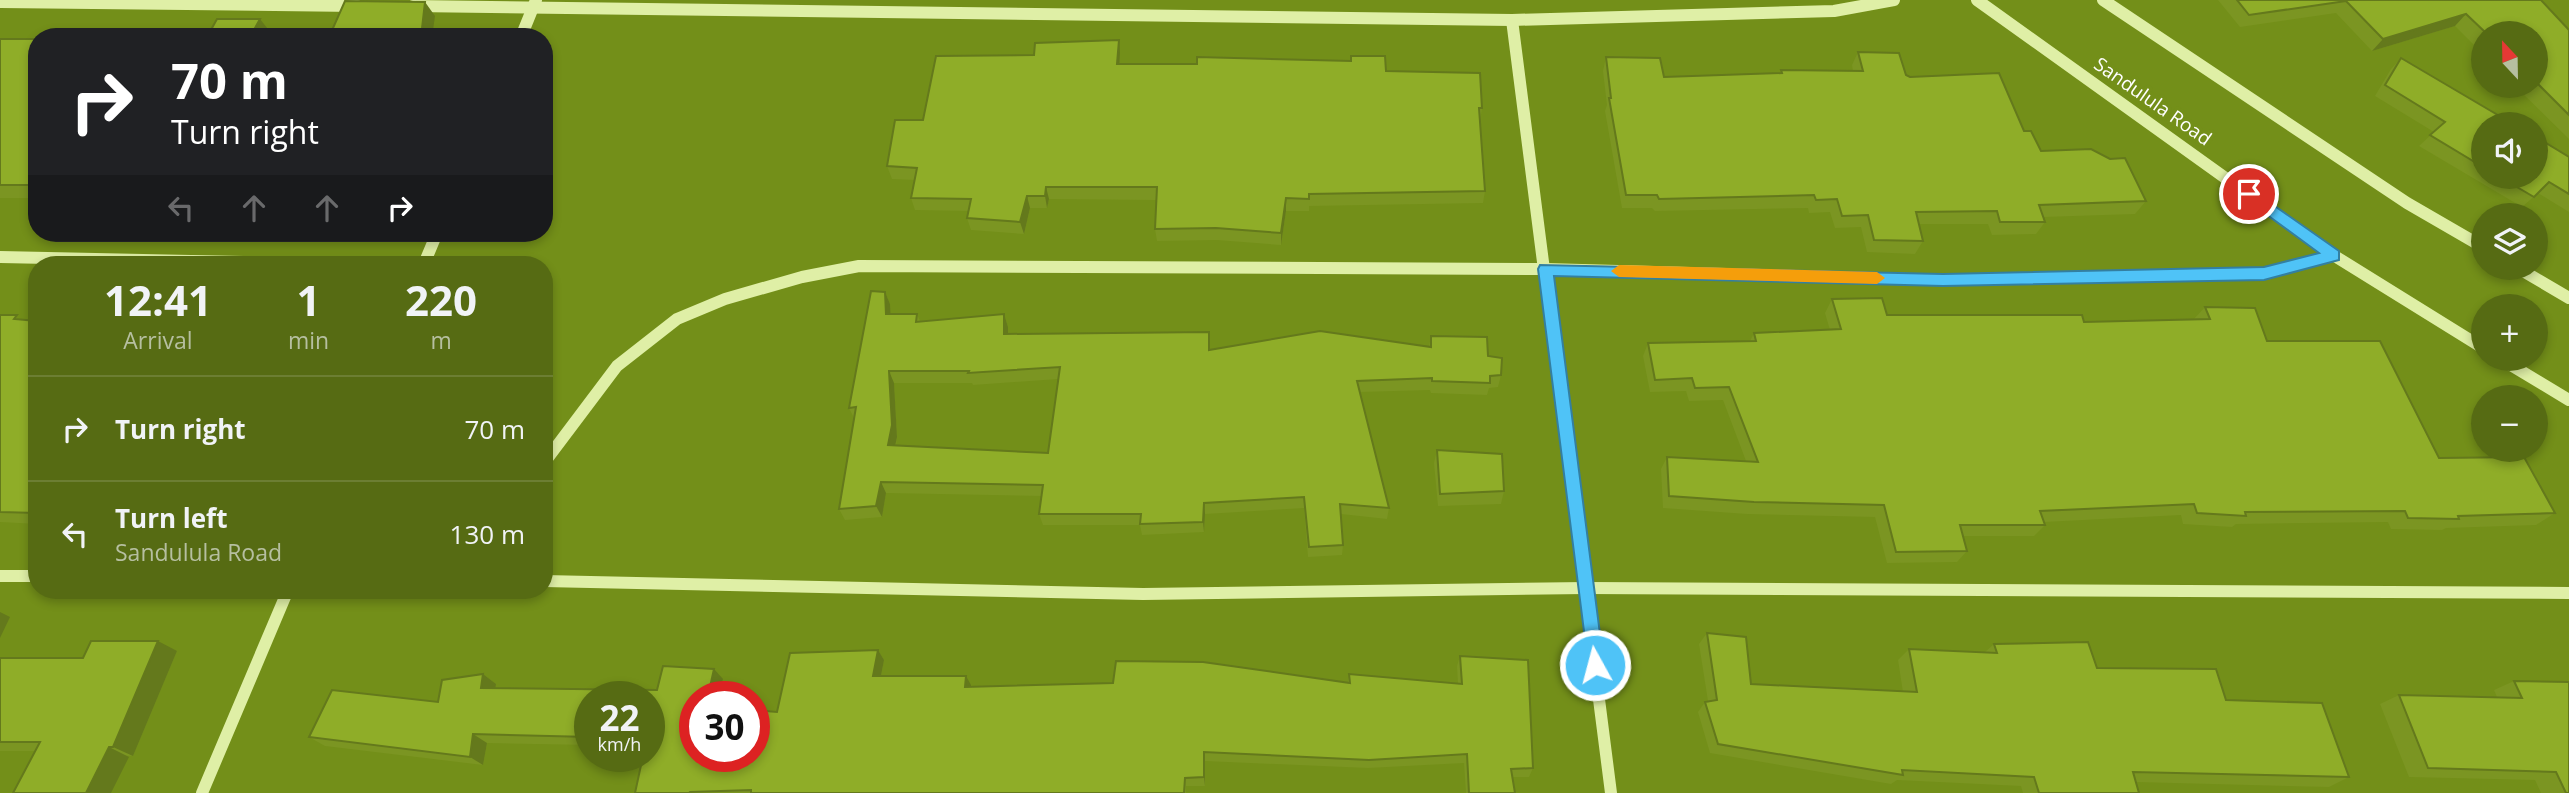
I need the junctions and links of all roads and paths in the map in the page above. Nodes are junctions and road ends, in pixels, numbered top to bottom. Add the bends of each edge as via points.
1 (1894, 0) edge
2 (1977, 0) edge
3 (2103, 0) edge
4 (0, 2) edge
5 (535, 4) edge
6 (369, 6) edge
7 (396, 6) edge
8 (1512, 20) junction
9 (525, 28) edge
10 (2471, 240) edge
11 (2333, 256) junction
12 (0, 257) edge
13 (28, 258) edge
14 (1546, 269) junction
15 (2538, 280) edge
16 (2569, 298) edge
17 (2471, 341) edge
18 (2521, 371) edge
19 (2569, 400) edge
20 (553, 451) edge
21 (0, 576) edge
22 (28, 576) edge
23 (553, 581) edge
24 (1586, 588) junction
25 (2569, 593) edge
26 (284, 599) edge
27 (202, 793) edge
28 (1611, 793) edge

1 - 8 street via 1834,11
2 - 11 street, Sandulula Road
3 - 10 street via 2407,203
4 - 6 street
5 - 7 street
5 - 8 street
5 - 9 street
8 - 14 street
11 - 14 street via 2264,274 1943,280
11 - 17 street, Sandulula Road
12 - 13 street
14 - 20 street via 906,265 802,277 725,299 677,319 617,366
14 - 24 street
15 - 16 street
18 - 19 street
21 - 22 street
23 - 24 street via 1143,594
24 - 25 street
24 - 28 street
26 - 27 street

